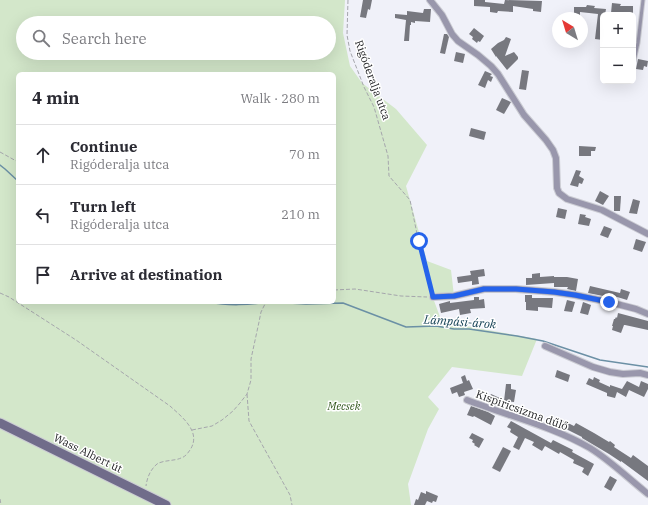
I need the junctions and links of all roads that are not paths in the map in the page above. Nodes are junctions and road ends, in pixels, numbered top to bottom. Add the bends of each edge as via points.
1 (430, 0) edge
2 (643, 0) edge
3 (636, 52) edge
4 (648, 234) edge
5 (433, 297) road end
6 (648, 314) edge
7 (545, 346) dead end
8 (648, 376) edge
9 (467, 400) dead end
10 (0, 423) edge
11 (648, 494) edge
12 (166, 505) edge

1 - 4 street via 458,41 498,74 524,115 553,150 559,193 567,199 602,210
2 - 3 lane
5 - 6 street via 454,296 484,289 554,292 609,302
7 - 8 street via 593,368
9 - 11 street, Kispiricsizma dűlő via 536,423 574,440 601,456
10 - 12 street, Wass Albert út

